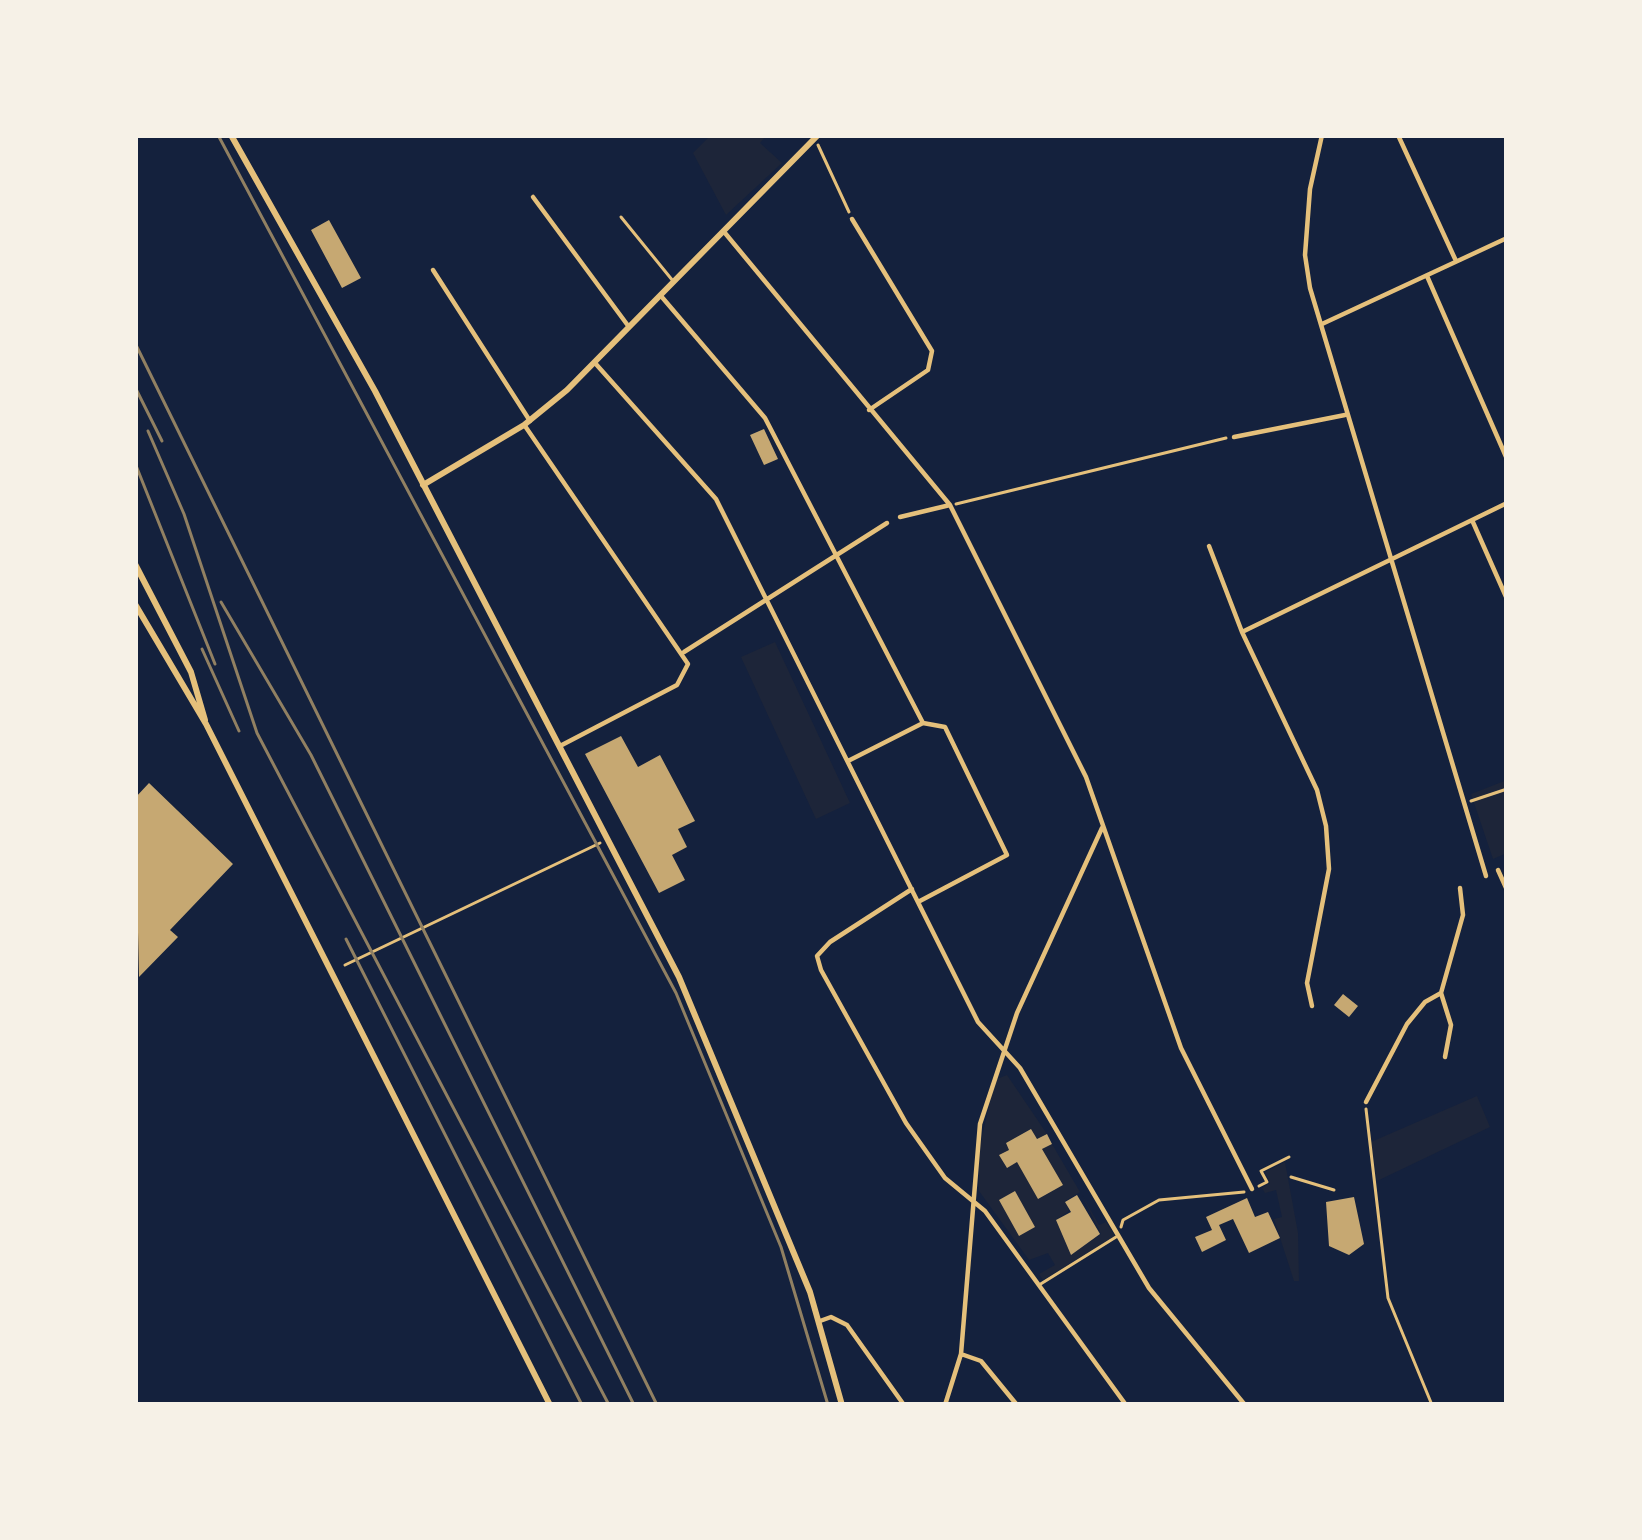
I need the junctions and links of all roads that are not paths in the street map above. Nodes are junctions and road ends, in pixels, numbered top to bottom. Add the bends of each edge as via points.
1 (231, 135) edge
2 (1322, 135) edge
3 (1398, 135) edge
4 (816, 137) edge
5 (533, 197) dead end
6 (621, 217) dead end
7 (852, 219) road end
8 (725, 233) junction
9 (1507, 238) edge
10 (1456, 262) junction
11 (433, 269) dead end
12 (1427, 276) junction
13 (674, 282) junction
14 (661, 295) junction
15 (1321, 325) junction
16 (629, 327) junction
17 (595, 363) junction
18 (869, 410) junction
19 (1345, 415) junction
20 (527, 423) junction
21 (1234, 436) road end
22 (1507, 459) edge
23 (423, 485) junction
24 (1507, 503) edge
25 (950, 506) junction
26 (900, 517) dead end
27 (1472, 520) junction
28 (887, 523) dead end
29 (1209, 546) dead end
30 (837, 555) junction
31 (1388, 559) junction
32 (135, 564) edge
33 (766, 598) junction
34 (1507, 599) edge
35 (135, 604) edge
36 (1242, 632) junction
37 (682, 653) junction
38 (923, 723) junction
39 (206, 724) junction
40 (560, 746) junction
41 (848, 761) junction
42 (1103, 826) junction
43 (1498, 870) dead end
44 (1486, 876) dead end
45 (1460, 888) dead end
46 (912, 889) junction
47 (1507, 890) edge
48 (918, 902) junction
49 (1442, 993) junction
50 (1312, 1006) dead end
51 (1002, 1050) junction
52 (1445, 1057) dead end
53 (1366, 1102) road end
54 (1291, 1177) dead end
55 (1252, 1189) road end
56 (1334, 1190) dead end
57 (970, 1202) junction
58 (1118, 1236) junction
59 (1039, 1285) junction
60 (820, 1321) junction
61 (961, 1354) junction
62 (550, 1405) edge
63 (842, 1405) edge
64 (904, 1405) edge
65 (945, 1405) edge
66 (1017, 1405) edge
67 (1126, 1405) edge
68 (1245, 1405) edge

1 - 23 main road
2 - 15 street via 1305,255
3 - 10 street
4 - 8 main road
5 - 16 street
6 - 13 lane
7 - 18 street via 932,351 928,370
8 - 13 main road
8 - 18 street
9 - 10 street
10 - 12 street
11 - 20 street
12 - 15 street
12 - 22 street
13 - 14 main road
14 - 16 main road
14 - 30 street via 765,418
15 - 19 street
16 - 17 main road
17 - 20 main road
17 - 33 street via 716,499
18 - 25 street
19 - 21 street
19 - 31 street
20 - 23 main road
20 - 37 street
23 - 40 main road
24 - 27 street
25 - 26 street
25 - 42 street
27 - 31 street
27 - 34 street
28 - 30 street
29 - 36 street
30 - 33 street
30 - 38 street
31 - 36 street
31 - 44 street
32 - 39 main road via 191,673
33 - 37 street
33 - 41 street
35 - 39 main road
36 - 50 street via 1317,790 1326,826 1328,869 1307,983
37 - 40 street via 688,664 677,685
38 - 41 street
38 - 48 street via 945,727 1006,854
39 - 62 main road
40 - 60 main road via 679,977
41 - 46 street
42 - 51 street
42 - 55 street via 1181,1048
43 - 47 street
45 - 49 street via 1463,915
46 - 48 street
46 - 57 street via 817,956 906,1123
48 - 51 street via 978,1022
49 - 52 street via 1451,1024
49 - 53 street via 1407,1024
51 - 57 street via 980,1124
51 - 58 street
54 - 56 lane
57 - 59 street
57 - 61 street
58 - 59 lane
58 - 68 street via 1149,1288
59 - 67 street
60 - 63 main road
60 - 64 street via 847,1325
61 - 65 street
61 - 66 street via 981,1361

